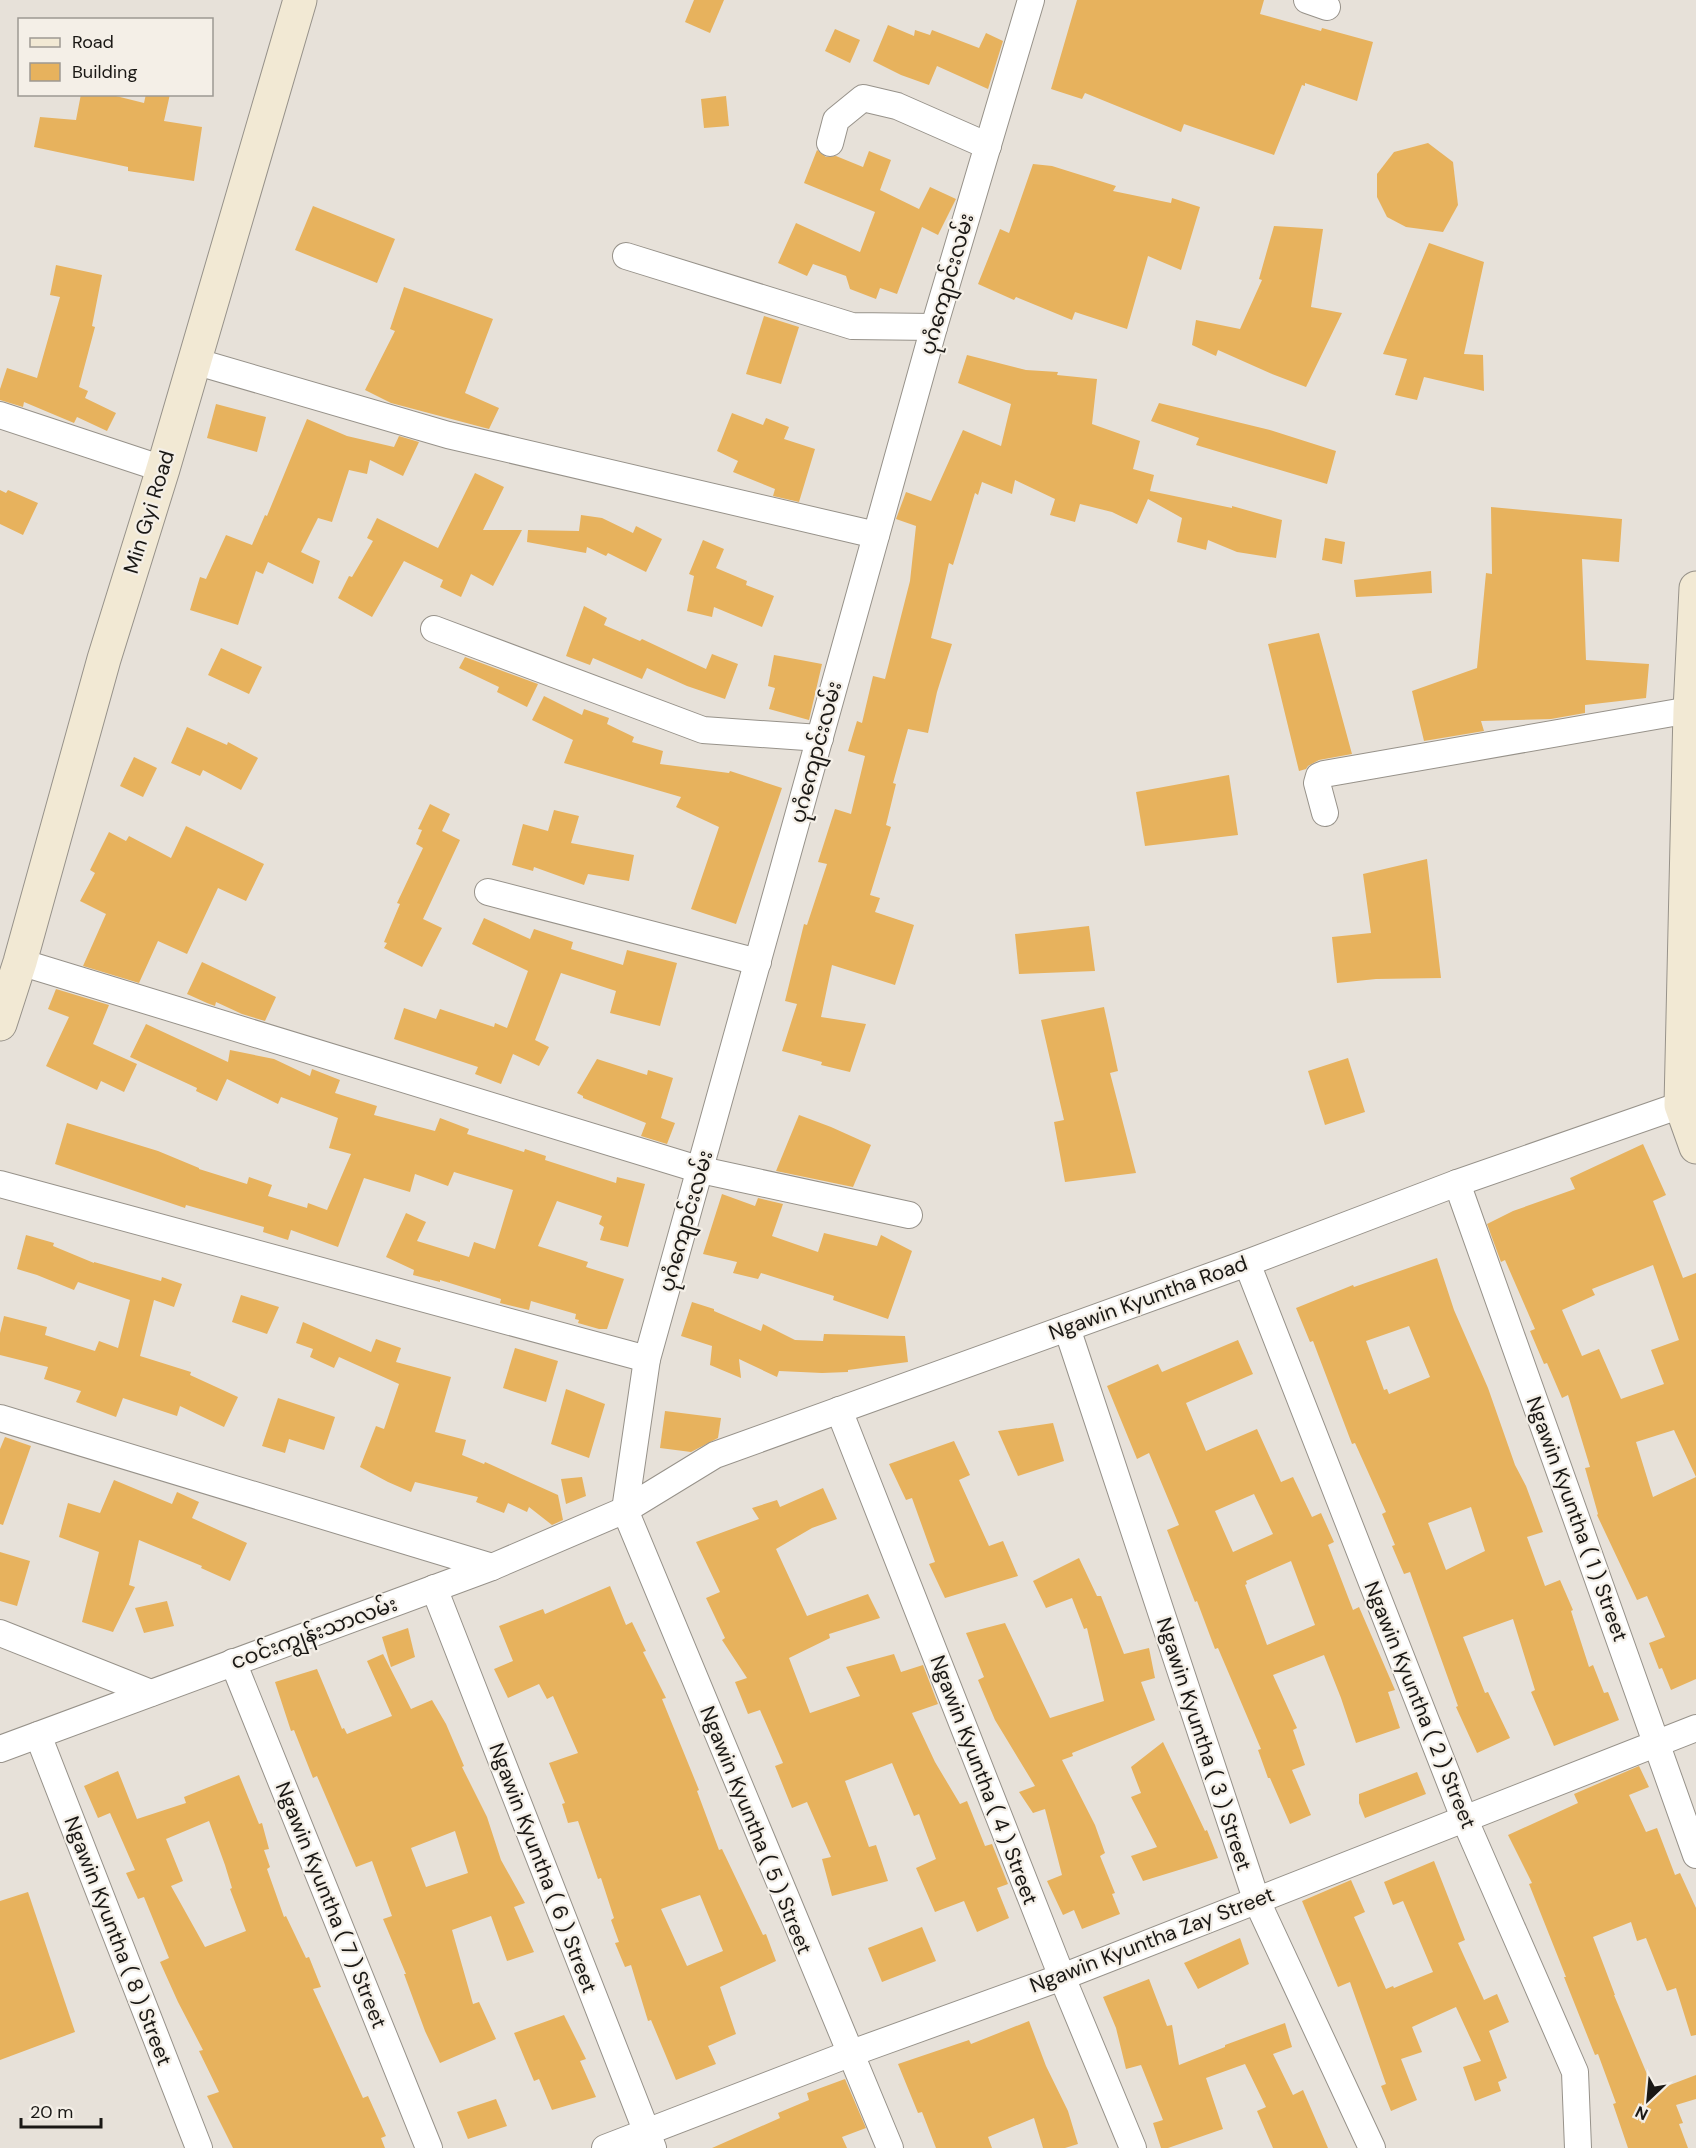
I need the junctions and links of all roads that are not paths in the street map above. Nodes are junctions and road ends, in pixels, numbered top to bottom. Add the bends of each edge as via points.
1 (300, 0) edge
2 (1031, 0) edge
3 (830, 143) dead end
4 (988, 146) junction
5 (626, 256) dead end
6 (934, 327) junction
7 (194, 361) junction
8 (0, 416) edge
9 (163, 469) junction
10 (876, 535) junction
11 (1696, 588) edge
12 (434, 629) dead end
13 (1690, 710) junction
14 (820, 738) junction
15 (1325, 813) dead end
16 (488, 892) dead end
17 (20, 962) junction
18 (758, 962) junction
19 (0, 1024) edge
20 (1689, 1109) edge
21 (1696, 1147) edge
22 (701, 1170) junction
23 (1457, 1183) junction
24 (0, 1184) edge
25 (909, 1215) dead end
26 (1246, 1263) junction
27 (1067, 1328) junction
28 (647, 1359) junction
29 (839, 1410) junction
30 (0, 1418) edge
31 (625, 1510) junction
32 (492, 1566) junction
33 (434, 1588) junction
34 (0, 1633) edge
35 (233, 1662) junction
36 (151, 1693) junction
37 (1696, 1728) edge
38 (38, 1735) junction
39 (1656, 1743) junction
40 (0, 1749) edge
41 (1464, 1818) junction
42 (1696, 1855) edge
43 (1256, 1899) junction
44 (1062, 1977) junction
45 (849, 2054) junction
46 (650, 2140) edge
47 (199, 2148) edge
48 (429, 2148) edge
49 (605, 2148) edge
50 (890, 2148) edge
51 (1133, 2148) edge
52 (1372, 2148) edge
53 (1578, 2148) edge

1 - 7 main road, Min Gyi Road
2 - 4 street, ပုဂံကျောင်းလမ်း
3 - 4 street via 836,120 863,98 897,106
4 - 6 street, ပုဂံကျောင်းလမ်း
5 - 6 street via 852,326
6 - 10 street, ပုဂံကျောင်းလမ်း
7 - 9 main road, Min Gyi Road
7 - 10 street via 448,435
8 - 9 street
9 - 17 main road, Min Gyi Road via 104,659
10 - 14 street, ပုဂံကျောင်းလမ်း
11 - 13 main road
12 - 14 street via 703,730
13 - 15 street via 1324,774 1317,783
13 - 20 main road
14 - 18 street, ပုဂံကျောင်းလမ်း
16 - 18 street
17 - 19 main road, Min Gyi Road
17 - 22 street
18 - 22 street, ပုဂံကျောင်းလမ်း
20 - 21 main road
20 - 23 street, Ngawin Kyuntha Road
22 - 25 street
22 - 28 street, ပုဂံကျောင်းလမ်း
23 - 26 street, Ngawin Kyuntha Road
23 - 39 street, Ngawin Kyuntha ( 1 ) Street
24 - 28 street
26 - 27 street, Ngawin Kyuntha Road
26 - 41 street, Ngawin Kyuntha ( 2 ) Street
27 - 29 street, Ngawin Kyuntha Road
27 - 43 street, Ngawin Kyuntha ( 3 ) Street
28 - 31 street, ပုဂံကျောင်းလမ်း
29 - 31 street, Ngawin Kyuntha Road via 715,1455
29 - 44 street, Ngawin Kyuntha ( 4 ) Street
30 - 32 street
31 - 32 street, ငဝင်းကျွန်းသာလမ်း
31 - 45 street, Ngawin Kyuntha ( 5 ) Street
32 - 33 street, ငဝင်းကျွန်းသာလမ်း
33 - 35 street, ငဝင်းကျွန်းသာလမ်း
33 - 46 street, Ngawin Kyuntha ( 6 ) Street
34 - 36 street
35 - 36 street, ငဝင်းကျွန်းသာလမ်း
35 - 48 street, Ngawin Kyuntha ( 7 ) Street
36 - 38 street, ငဝင်းကျွန်းသာလမ်း
37 - 39 street, Ngawin Kyuntha Zay Street
38 - 40 street, ငဝင်းကျွန်းသာလမ်း
38 - 47 street, Ngawin Kyuntha ( 8 ) Street
39 - 41 street, Ngawin Kyuntha Zay Street
39 - 42 street, Ngawin Kyuntha ( 1 ) Street
41 - 43 street, Ngawin Kyuntha Zay Street
41 - 53 street, Ngawin Kyuntha ( 2 ) Street via 1575,2072
43 - 44 street, Ngawin Kyuntha Zay Street
43 - 52 street, Ngawin Kyuntha ( 3 ) Street
44 - 45 street, Ngawin Kyuntha Zay Street
44 - 51 street, Ngawin Kyuntha ( 4 ) Street
45 - 46 street, Ngawin Kyuntha Zay Street
45 - 50 street, Ngawin Kyuntha ( 5 ) Street
46 - 49 street, Ngawin Kyuntha Zay Street

